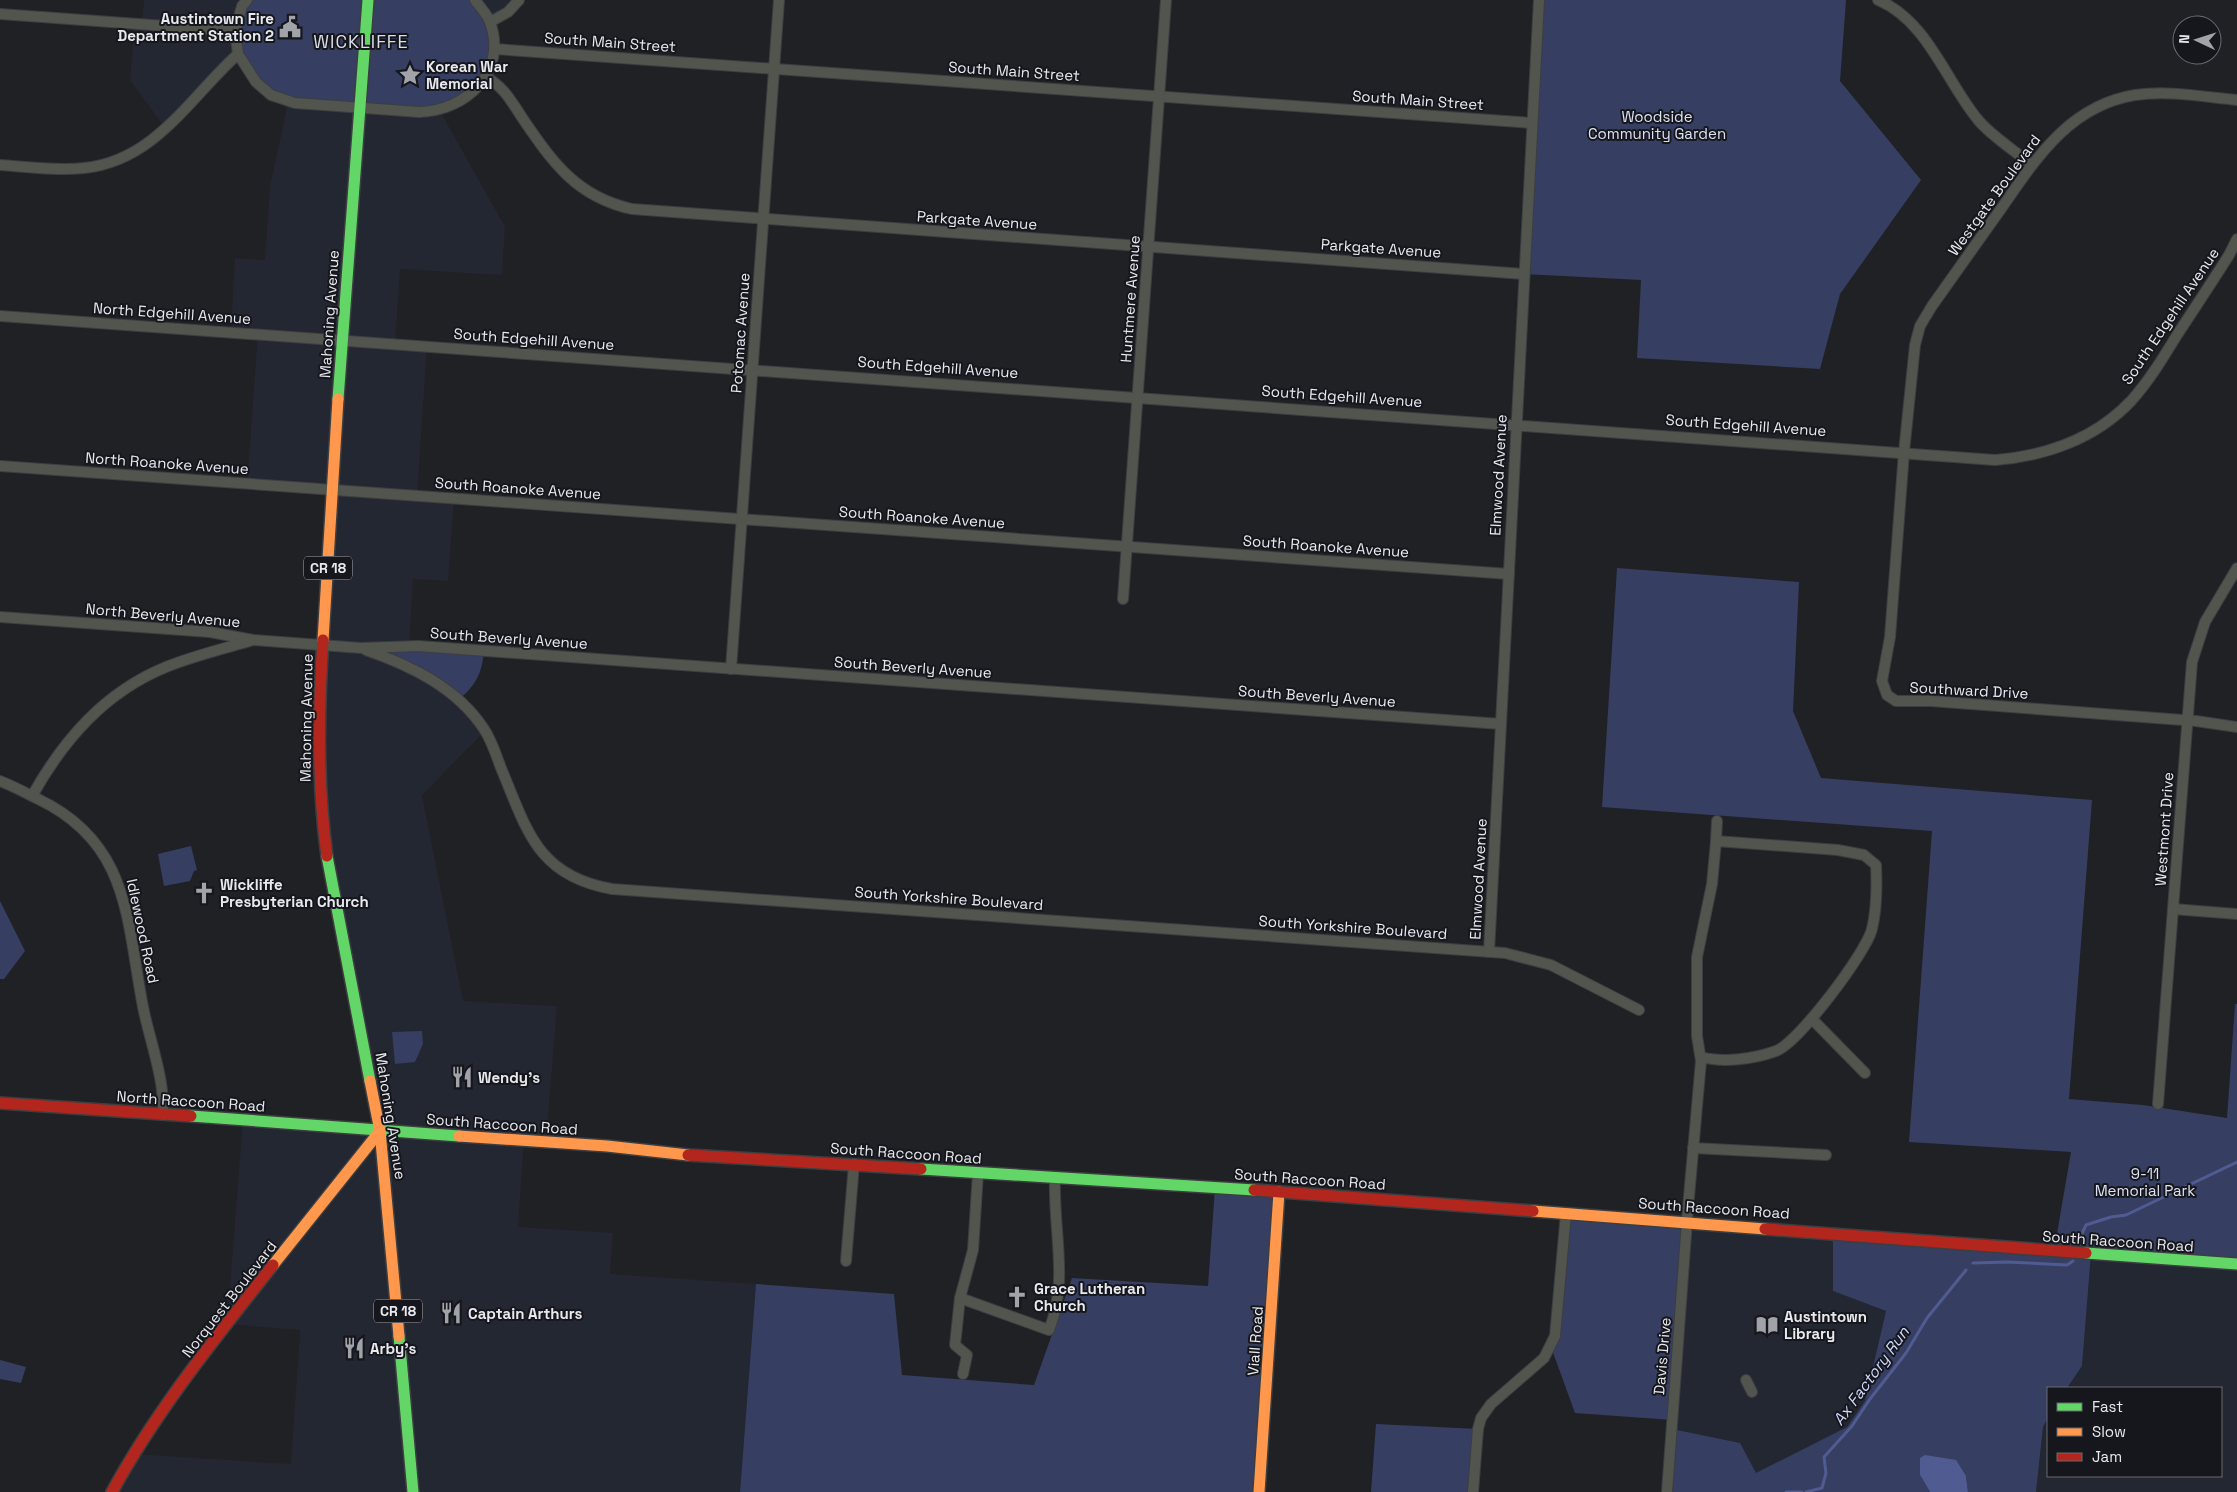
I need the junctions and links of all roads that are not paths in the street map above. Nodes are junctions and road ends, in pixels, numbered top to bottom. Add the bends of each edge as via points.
1 (368, 0) edge
2 (475, 0) edge
3 (519, 0) edge
4 (779, 0) edge
5 (1166, 0) edge
6 (1538, 0) edge
7 (1878, 0) edge
8 (242, 2) edge
9 (0, 14) edge
10 (490, 22) junction
11 (235, 31) junction
12 (495, 49) junction
13 (238, 54) junction
14 (774, 69) junction
15 (486, 77) junction
16 (1159, 97) junction
17 (2237, 100) edge
18 (359, 108) junction
19 (1532, 123) junction
20 (0, 165) edge
21 (2032, 165) junction
22 (763, 219) junction
23 (2237, 239) edge
24 (1149, 247) junction
25 (1524, 274) junction
26 (0, 316) edge
27 (342, 340) junction
28 (752, 369) junction
29 (1138, 396) junction
30 (1516, 424) junction
31 (1904, 452) junction
32 (0, 466) edge
33 (332, 490) junction
34 (742, 519) junction
35 (1128, 547) junction
36 (2237, 568) edge
37 (1509, 574) junction
38 (1123, 599) dead end
39 (0, 617) edge
40 (253, 640) junction
41 (323, 644) junction
42 (361, 648) junction
43 (732, 669) junction
44 (2187, 720) junction
45 (1501, 724) junction
46 (2237, 727) edge
47 (0, 782) edge
48 (32, 796) junction
49 (1717, 821) dead end
50 (1716, 841) junction
51 (2173, 909) junction
52 (2237, 914) edge
53 (1489, 952) junction
54 (1639, 1010) dead end
55 (1812, 1019) junction
56 (1701, 1057) junction
57 (1865, 1074) dead end
58 (0, 1103) edge
59 (2158, 1104) dead end
60 (163, 1115) junction
61 (380, 1131) junction
62 (1693, 1148) junction
63 (1826, 1155) dead end
64 (854, 1164) junction
65 (978, 1173) junction
66 (1055, 1178) junction
67 (1279, 1192) junction
68 (1566, 1212) junction
69 (1687, 1222) junction
70 (846, 1261) dead end
71 (2237, 1264) edge
72 (960, 1298) junction
73 (963, 1374) dead end
74 (1746, 1380) dead end
75 (1752, 1392) dead end
76 (112, 1492) edge
77 (413, 1492) edge
78 (1259, 1492) edge
79 (1473, 1492) edge
80 (1667, 1492) edge

1 - 18 street, Mahoning Avenue / CR 18
2 - 10 street
3 - 10 street via 508,12
4 - 14 street, Potomac Avenue
5 - 16 street, Huntmere Avenue
6 - 19 street, Elmwood Avenue
7 - 21 street via 1898,11 1913,25 1979,121
8 - 11 street
9 - 11 street
10 - 12 street
11 - 13 street
12 - 14 street, South Main Street
12 - 15 street
13 - 18 street via 256,82 277,98 295,103
13 - 20 street via 161,134 128,156 106,164 70,170
14 - 16 street, South Main Street
14 - 22 street, Potomac Avenue
15 - 18 street via 468,96 440,111
15 - 22 street, Parkgate Avenue via 504,89 564,174 597,197 632,209
16 - 19 street, South Main Street
16 - 24 street, Huntmere Avenue
17 - 21 street, Westgate Boulevard via 2157,94 2112,101 2062,130
18 - 27 street, Mahoning Avenue / CR 18
19 - 25 street, Elmwood Avenue
21 - 31 street, Westgate Boulevard via 1920,326 1915,345
22 - 24 street, Parkgate Avenue
22 - 28 street, Potomac Avenue
23 - 31 street, South Edgehill Avenue via 2152,375 2130,402 2105,422 2062,446 2033,456 1994,460
24 - 25 street, Parkgate Avenue
24 - 29 street, Huntmere Avenue
25 - 30 street, Elmwood Avenue
26 - 27 street, North Edgehill Avenue
27 - 28 street, South Edgehill Avenue
27 - 33 street, Mahoning Avenue / CR 18
28 - 29 street, South Edgehill Avenue
28 - 34 street, Potomac Avenue
29 - 30 street, South Edgehill Avenue
29 - 35 street, Huntmere Avenue
30 - 31 street, South Edgehill Avenue
30 - 37 street, Elmwood Avenue
31 - 44 street, Southward Drive via 1890,637 1882,681 1887,695 1904,702 1931,701
32 - 33 street, North Roanoke Avenue
33 - 34 street, South Roanoke Avenue
33 - 41 street, Mahoning Avenue / CR 18
34 - 35 street, South Roanoke Avenue
34 - 43 street, Potomac Avenue
35 - 37 street, South Roanoke Avenue
35 - 38 street, Huntmere Avenue
36 - 44 street, Westmont Drive via 2205,622 2199,639 2192,662
37 - 45 street, Elmwood Avenue
39 - 40 street, North Beverly Avenue via 210,632
40 - 41 street, North Beverly Avenue
40 - 48 street via 164,667 115,695 66,742
41 - 42 street, South Beverly Avenue
41 - 61 street, Mahoning Avenue / CR 18 via 318,742 322,819
42 - 43 street, South Beverly Avenue via 418,646
42 - 53 street, South Yorkshire Boulevard via 425,675 466,707 490,739 534,842 554,866 588,884
43 - 45 street, South Beverly Avenue
44 - 46 street, Southward Drive
44 - 51 street, Westmont Drive
45 - 53 street, Elmwood Avenue
47 - 48 street, Idlewood Road
48 - 60 street, Idlewood Road via 73,819 101,848 115,875 124,903 162,1088
49 - 50 street, Davis Drive
50 - 55 street via 1838,850 1864,855 1876,865 1877,895 1872,930 1866,945
50 - 56 street, Davis Drive via 1712,884 1697,957 1697,1028
51 - 52 street
51 - 59 street, Westmont Drive
53 - 54 street, South Yorkshire Boulevard via 1519,956 1551,966
55 - 56 street via 1778,1051 1739,1059
55 - 57 street
56 - 62 street, Davis Drive
58 - 60 street, North Raccoon Road
60 - 61 street, North Raccoon Road
61 - 64 street, South Raccoon Road
61 - 76 street, Norquest Boulevard via 166,1405
61 - 77 street, Mahoning Avenue / CR 18
62 - 63 street
62 - 69 street, Davis Drive
64 - 65 street, South Raccoon Road
64 - 70 street
65 - 66 street, South Raccoon Road
65 - 72 street via 973,1250
66 - 67 street, South Raccoon Road
66 - 72 street via 1060,1287 1056,1313 1049,1330
67 - 68 street, South Raccoon Road
67 - 78 street, Viall Road
68 - 69 street, South Raccoon Road
68 - 79 street via 1555,1336 1544,1358 1491,1404 1482,1418 1478,1428
69 - 71 street, South Raccoon Road
69 - 80 street, Davis Drive
72 - 73 street via 955,1345 967,1354
74 - 75 street

